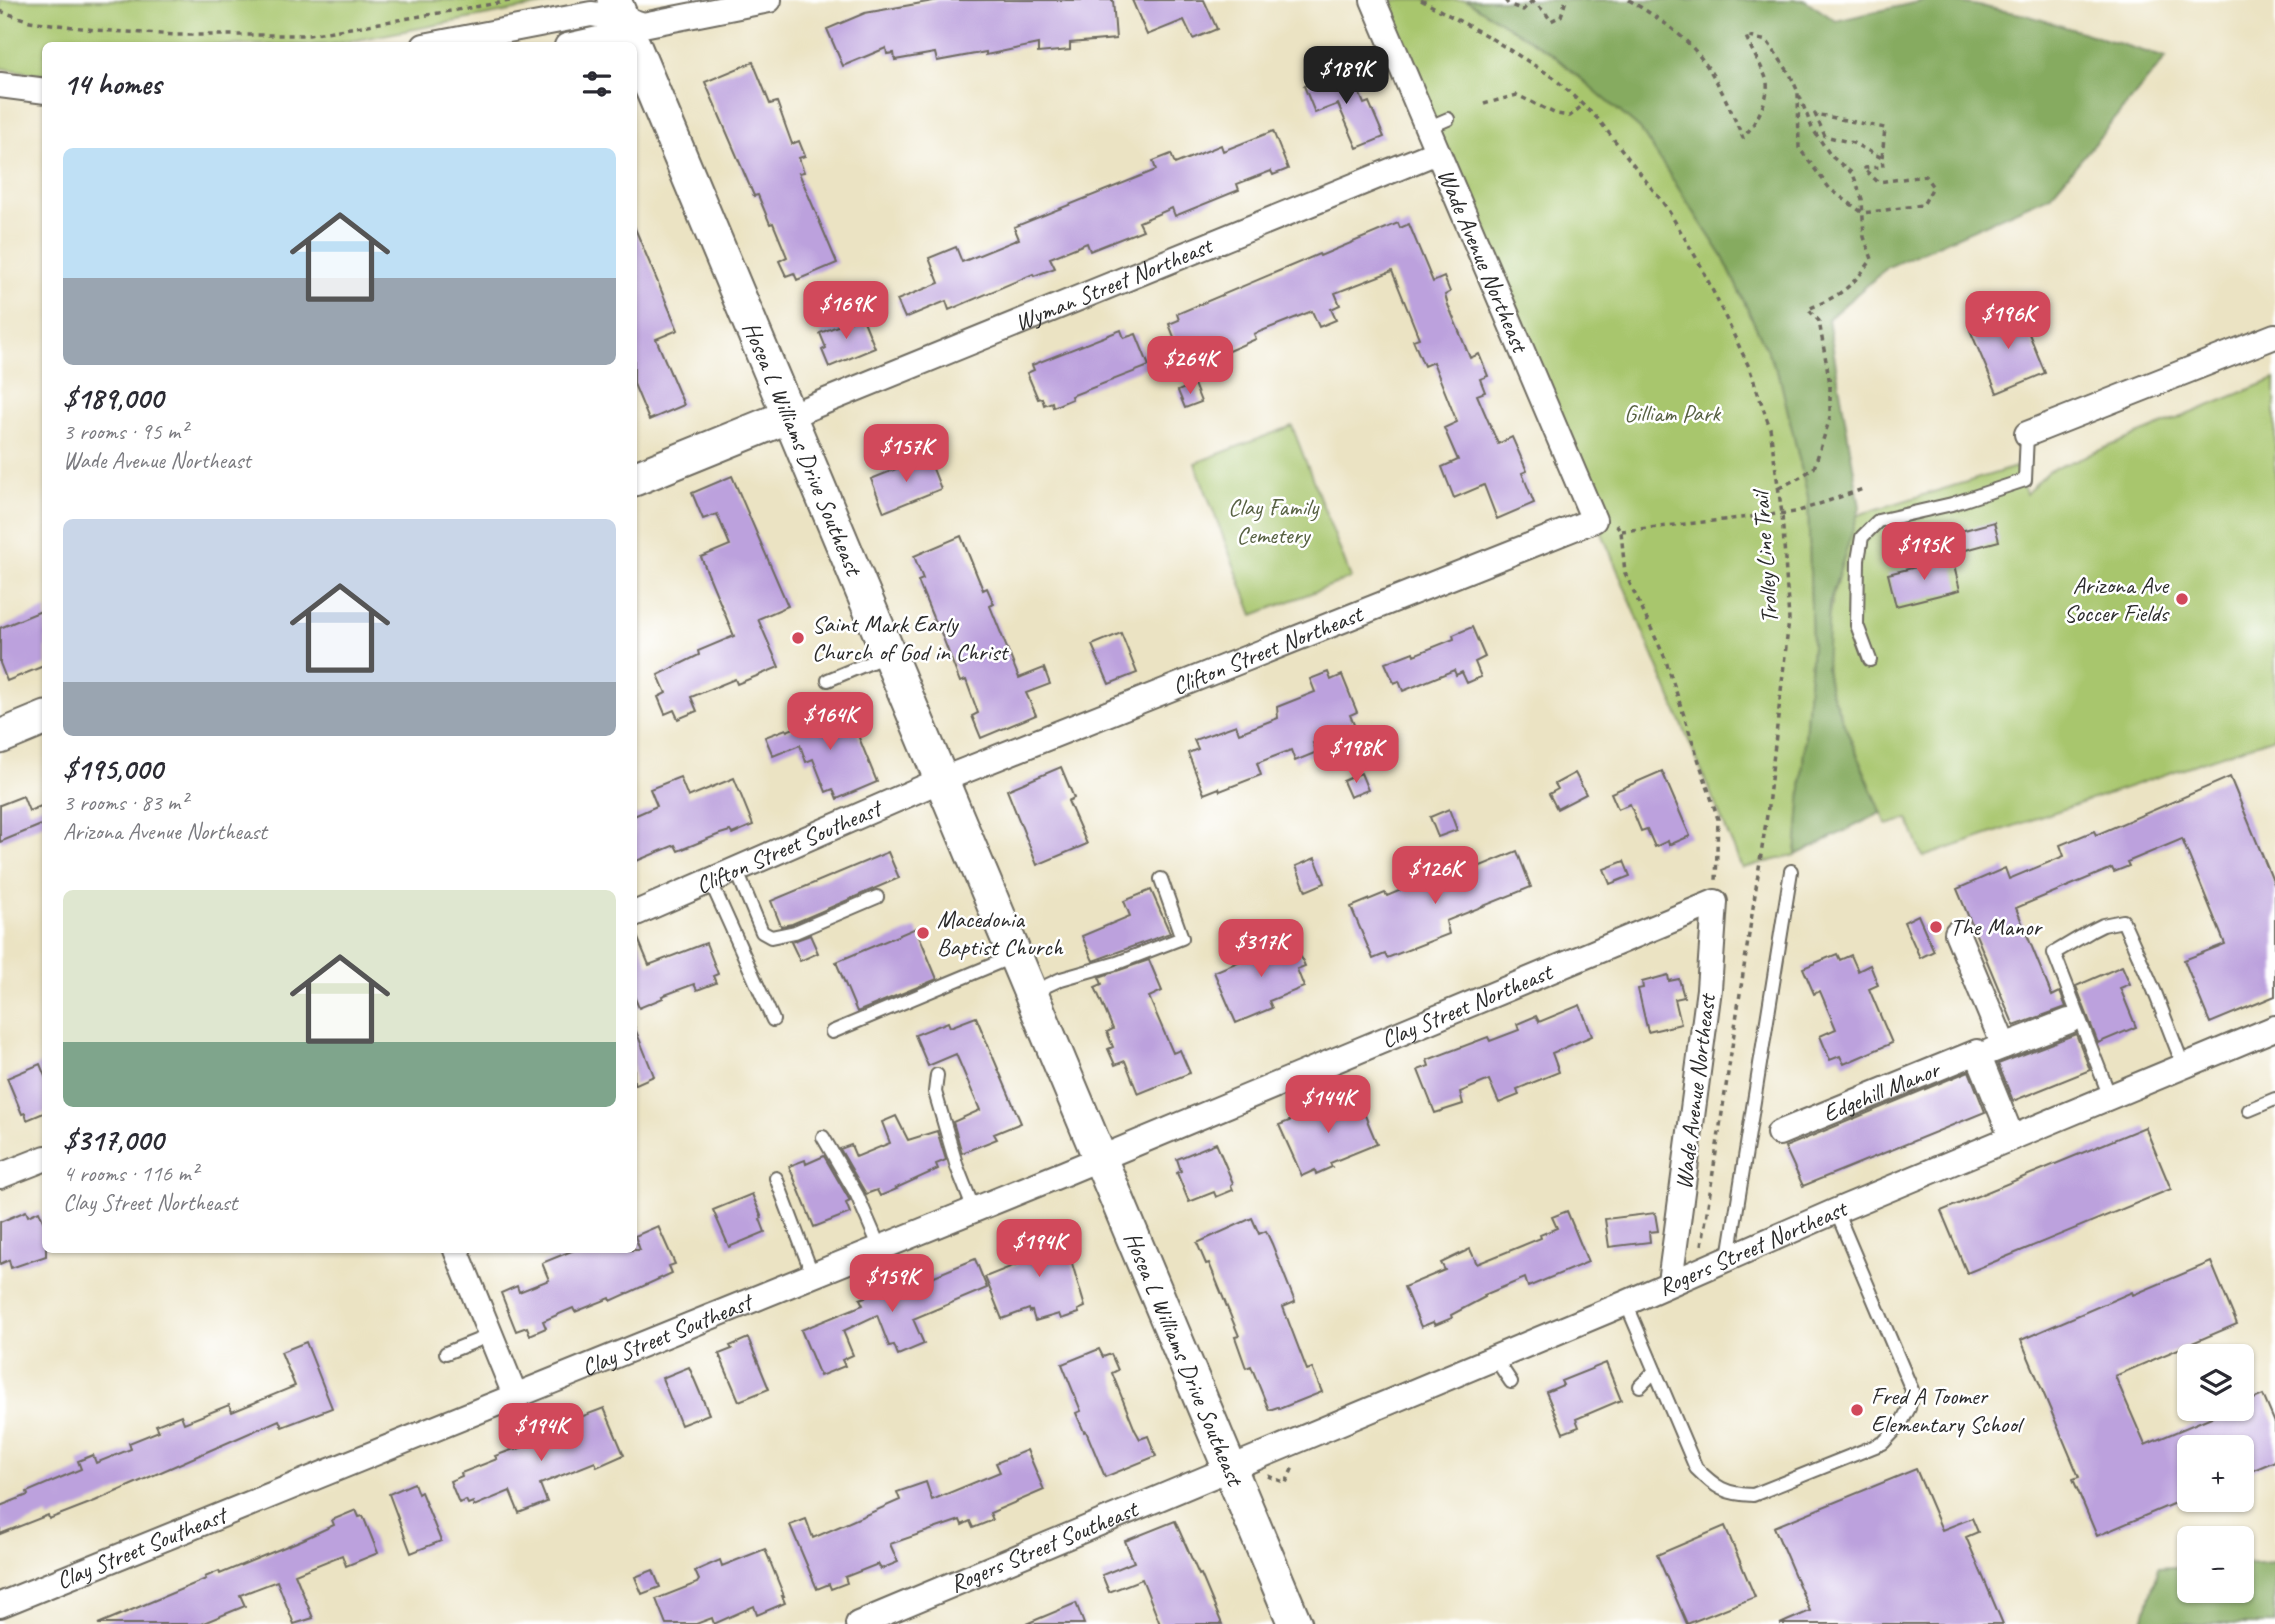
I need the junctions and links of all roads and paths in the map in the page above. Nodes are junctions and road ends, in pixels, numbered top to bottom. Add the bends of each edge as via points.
1 (516, 0) edge
2 (768, 0) edge
3 (1373, 0) edge
4 (1421, 0) edge
5 (1505, 0) edge
6 (1566, 0) edge
7 (1629, 0) edge
8 (1531, 1) edge
9 (0, 11) edge
10 (626, 27) edge
11 (445, 42) edge
12 (585, 42) edge
13 (637, 53) edge
14 (0, 85) edge
15 (42, 90) edge
16 (1798, 92) junction
17 (1484, 104) dead end
18 (1583, 105) junction
19 (1437, 152) junction
20 (1882, 159) junction
21 (1863, 214) junction
22 (2275, 336) edge
23 (789, 416) junction
24 (2027, 433) joint
25 (637, 478) edge
26 (1779, 488) junction
27 (1863, 489) dead end
28 (1782, 514) junction
29 (1605, 521) junction
30 (1621, 531) junction
31 (889, 655) junction
32 (1870, 660) dead end
33 (828, 680) dead end
34 (42, 720) edge
35 (0, 737) edge
36 (941, 780) junction
37 (736, 869) junction
38 (1791, 871) dead end
39 (1161, 879) dead end
40 (710, 880) junction
41 (877, 897) dead end
42 (1715, 902) junction
43 (637, 913) edge
44 (1957, 933) dead end
45 (1015, 956) junction
46 (1031, 993) junction
47 (773, 1020) dead end
48 (2069, 1021) dead end
49 (2275, 1028) edge
50 (832, 1032) dead end
51 (2004, 1046) junction
52 (1979, 1056) junction
53 (2183, 1065) junction
54 (937, 1075) dead end
55 (2110, 1097) junction
56 (2275, 1099) edge
57 (2249, 1110) dead end
58 (1779, 1133) dead end
59 (823, 1137) dead end
60 (2012, 1138) junction
61 (1100, 1158) junction
62 (42, 1160) edge
63 (0, 1177) edge
64 (776, 1178) dead end
65 (974, 1210) junction
66 (1836, 1211) junction
67 (880, 1248) junction
68 (1702, 1250) dead end
69 (457, 1253) edge
70 (1729, 1257) junction
71 (813, 1276) junction
72 (1670, 1282) junction
73 (1626, 1303) junction
74 (491, 1335) junction
75 (446, 1353) dead end
76 (1495, 1358) junction
77 (1655, 1371) junction
78 (1511, 1382) dead end
79 (1640, 1386) dead end
80 (515, 1395) junction
81 (1230, 1470) junction
82 (0, 1605) edge
83 (858, 1624) edge
84 (1295, 1624) edge

1 - 9 path via 309,35 95,30 30,21
2 - 10 street
3 - 19 street, Wade Avenue Northeast via 1437,123
4 - 18 path, Trolley Line Trail via 1553,77
5 - 8 path via 1523,10
6 - 8 path via 1561,16 1551,21
7 - 16 path via 1690,45 1717,82 1744,138 1763,103 1767,82 1746,36 1767,41
10 - 11 street via 591,14
10 - 12 street
13 - 23 street, Hosea L Williams Drive Southeast
14 - 15 street
16 - 21 path via 1812,128 1831,156 1853,174
16 - 21 path via 1799,148 1830,189
17 - 18 path via 1517,95 1570,116
18 - 26 path, Trolley Line Trail via 1661,200 1701,266 1749,367 1770,429
19 - 23 street, Wyman Street Northeast
19 - 29 street, Wade Avenue Northeast
20 - 20 path via 1853,143 1825,136 1815,114 1885,128
20 - 21 path via 1884,167 1863,169 1878,182 1926,176 1933,187 1923,205
21 - 26 path via 1864,237 1872,259 1853,285 1808,309 1819,321 1830,384 1830,418 1823,442 1814,468
22 - 24 street
23 - 25 street
23 - 31 street, Hosea L Williams Drive Southeast
24 - 32 lane via 2025,480 1952,504 1878,521 1862,537 1857,625
26 - 28 path, Trolley Line Trail
27 - 28 path
28 - 30 path
28 - 68 path, Trolley Line Trail via 1789,620 1781,711
29 - 30 path
29 - 36 street, Clifton Street Northeast
30 - 42 path via 1625,573 1665,658 1718,818
31 - 33 lane
31 - 36 street, Hosea L Williams Drive Southeast
34 - 35 street
36 - 37 street, Clifton Street Southeast
36 - 45 street, Hosea L Williams Drive Southeast
37 - 40 street, Clifton Street Southeast
37 - 41 lane via 762,932 771,937 795,932
38 - 70 lane
39 - 46 lane via 1182,938
40 - 43 street, Clifton Street Southeast
40 - 47 lane
42 - 61 street, Clay Street Northeast
42 - 72 street, Wade Avenue Northeast via 1709,989
44 - 51 street
45 - 46 street, Hosea L Williams Drive Southeast
45 - 50 lane
46 - 61 street, Hosea L Williams Drive Southeast
48 - 51 street, Edgehill Manor
49 - 53 street, Rogers Street Northeast
51 - 52 street, Edgehill Manor
52 - 58 street, Edgehill Manor via 1977,1052
52 - 60 street
53 - 55 street, Rogers Street Northeast
53 - 55 lane via 2123,921 2103,925 2054,953
54 - 65 lane via 935,1092
55 - 60 street, Rogers Street Northeast
56 - 57 lane
59 - 67 lane via 857,1195
60 - 66 street, Rogers Street Northeast
61 - 65 street, Clay Street Southeast
61 - 81 street, Hosea L Williams Drive Southeast
62 - 63 street
64 - 71 lane
65 - 67 street, Clay Street Southeast
66 - 70 street, Rogers Street Northeast
66 - 77 lane via 1912,1390 1900,1425 1883,1443 1753,1495 1731,1494 1713,1485 1696,1468
67 - 71 street, Clay Street Southeast
69 - 74 street
70 - 72 street, Rogers Street Northeast
71 - 80 street, Clay Street Southeast
72 - 73 street, Rogers Street Northeast
73 - 76 street, Rogers Street Northeast
73 - 77 lane
74 - 75 lane
74 - 80 street
76 - 78 lane
76 - 81 street, Rogers Street Northeast
77 - 79 lane
80 - 82 street, Clay Street Southeast
81 - 83 street, Rogers Street Southeast
81 - 84 street, Hosea L Williams Drive Southeast

